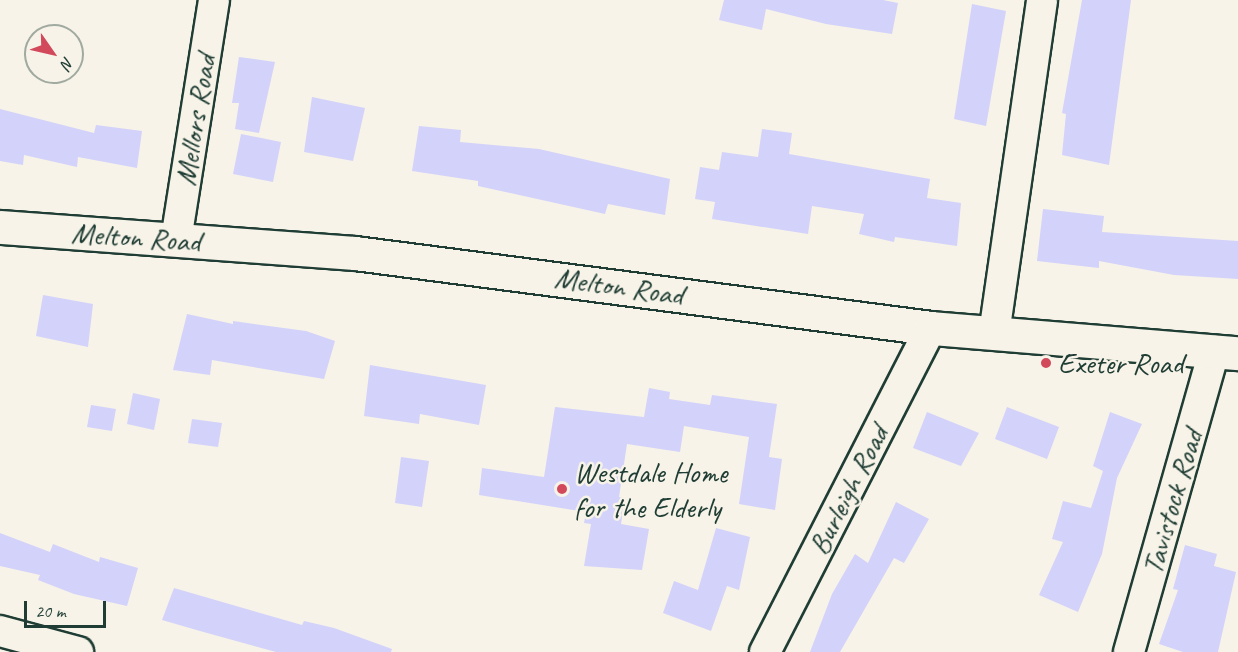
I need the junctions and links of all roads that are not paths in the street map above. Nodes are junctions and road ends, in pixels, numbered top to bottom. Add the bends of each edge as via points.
1 (214, 0) edge
2 (1042, 0) edge
3 (0, 227) edge
4 (176, 240) junction
5 (931, 328) junction
6 (994, 334) junction
7 (1226, 352) edge
8 (0, 631) edge
9 (78, 652) edge
10 (765, 652) edge
11 (1130, 652) edge

1 - 4 street, Mellors Road
2 - 6 street
3 - 4 main road, Melton Road
4 - 5 main road, Melton Road via 408,259
5 - 6 main road, Melton Road
5 - 10 street, Burleigh Road
6 - 7 main road, Melton Road
7 - 11 street, Tavistock Road
8 - 9 street

